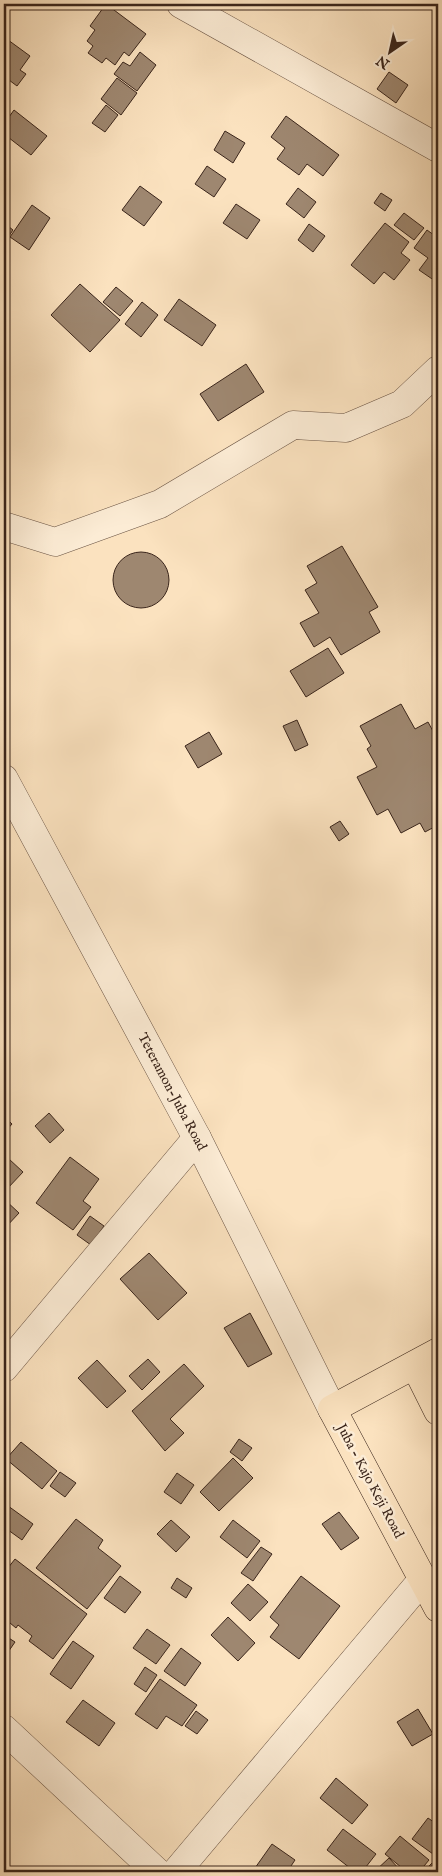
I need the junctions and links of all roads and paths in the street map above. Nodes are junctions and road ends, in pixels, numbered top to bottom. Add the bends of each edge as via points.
1 (181, 4) edge
2 (438, 148) edge
3 (438, 370) edge
4 (4, 526) edge
5 (4, 779) edge
6 (197, 1138) junction
7 (438, 1352) edge
8 (415, 1365) junction
9 (4, 1368) edge
10 (332, 1409) junction
11 (438, 1411) edge
12 (423, 1579) junction
13 (438, 1608) edge
14 (4, 1729) edge
15 (156, 1872) edge
16 (176, 1872) edge

1 - 2 street
3 - 4 street via 402,404 346,428 293,425 160,504 72,536 55,542
5 - 6 street, Teteramon-Juba Road
6 - 9 street
6 - 10 street, Teteramon-Juba Road
7 - 8 main road, Juba - Kajo Keji Road
8 - 10 main road, Juba - Kajo Keji Road
8 - 11 main road
10 - 12 main road, Juba - Kajo Keji Road
12 - 13 main road, Juba - Kajo Keji Road
12 - 16 street
14 - 15 street

